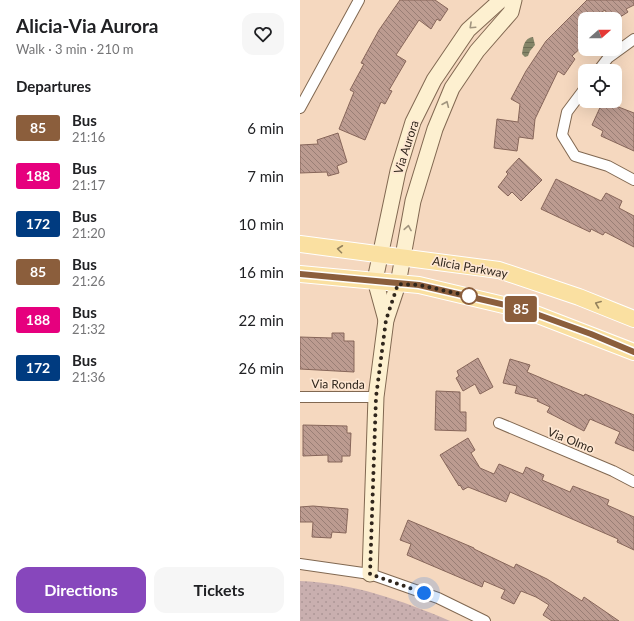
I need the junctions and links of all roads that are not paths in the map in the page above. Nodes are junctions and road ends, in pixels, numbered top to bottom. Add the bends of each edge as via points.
1 (360, 0) edge
2 (501, 0) edge
3 (514, 0) edge
4 (634, 39) edge
5 (603, 64) edge
6 (578, 97) edge
7 (300, 108) edge
8 (634, 180) edge
9 (300, 244) edge
10 (379, 254) junction
11 (403, 256) junction
12 (300, 274) edge
13 (375, 280) junction
14 (398, 284) junction
15 (634, 319) edge
16 (386, 320) junction
17 (634, 352) edge
18 (300, 397) edge
19 (376, 397) junction
20 (499, 423) dead end
21 (634, 482) edge
22 (300, 564) edge
23 (370, 574) junction
24 (485, 621) edge

1 - 7 street
2 -> 10 street, Via Aurora via 468,30 434,80 413,122 398,171
11 -> 3 street, Via Aurora via 413,201 435,129 452,88 477,51 511,12
4 - 5 street
6 - 8 street via 567,112 562,135 574,156 608,166
10 -> 9 main road, Alicia Parkway
10 - 11 main road, Alicia Parkway
10 - 13 street, Via Aurora
11 - 14 street, Via Aurora
15 -> 11 main road, Alicia Parkway via 499,270
12 - 13 main road
13 - 14 main road
13 - 16 street, Via Aurora
14 - 16 street, Via Aurora
14 - 17 main road via 419,285 525,310
16 - 19 street, Via Aurora
18 - 19 street, Via Ronda
19 - 23 street, Via Aurora
20 - 21 street, Via Olmo
22 - 23 street
23 - 24 street via 438,598

